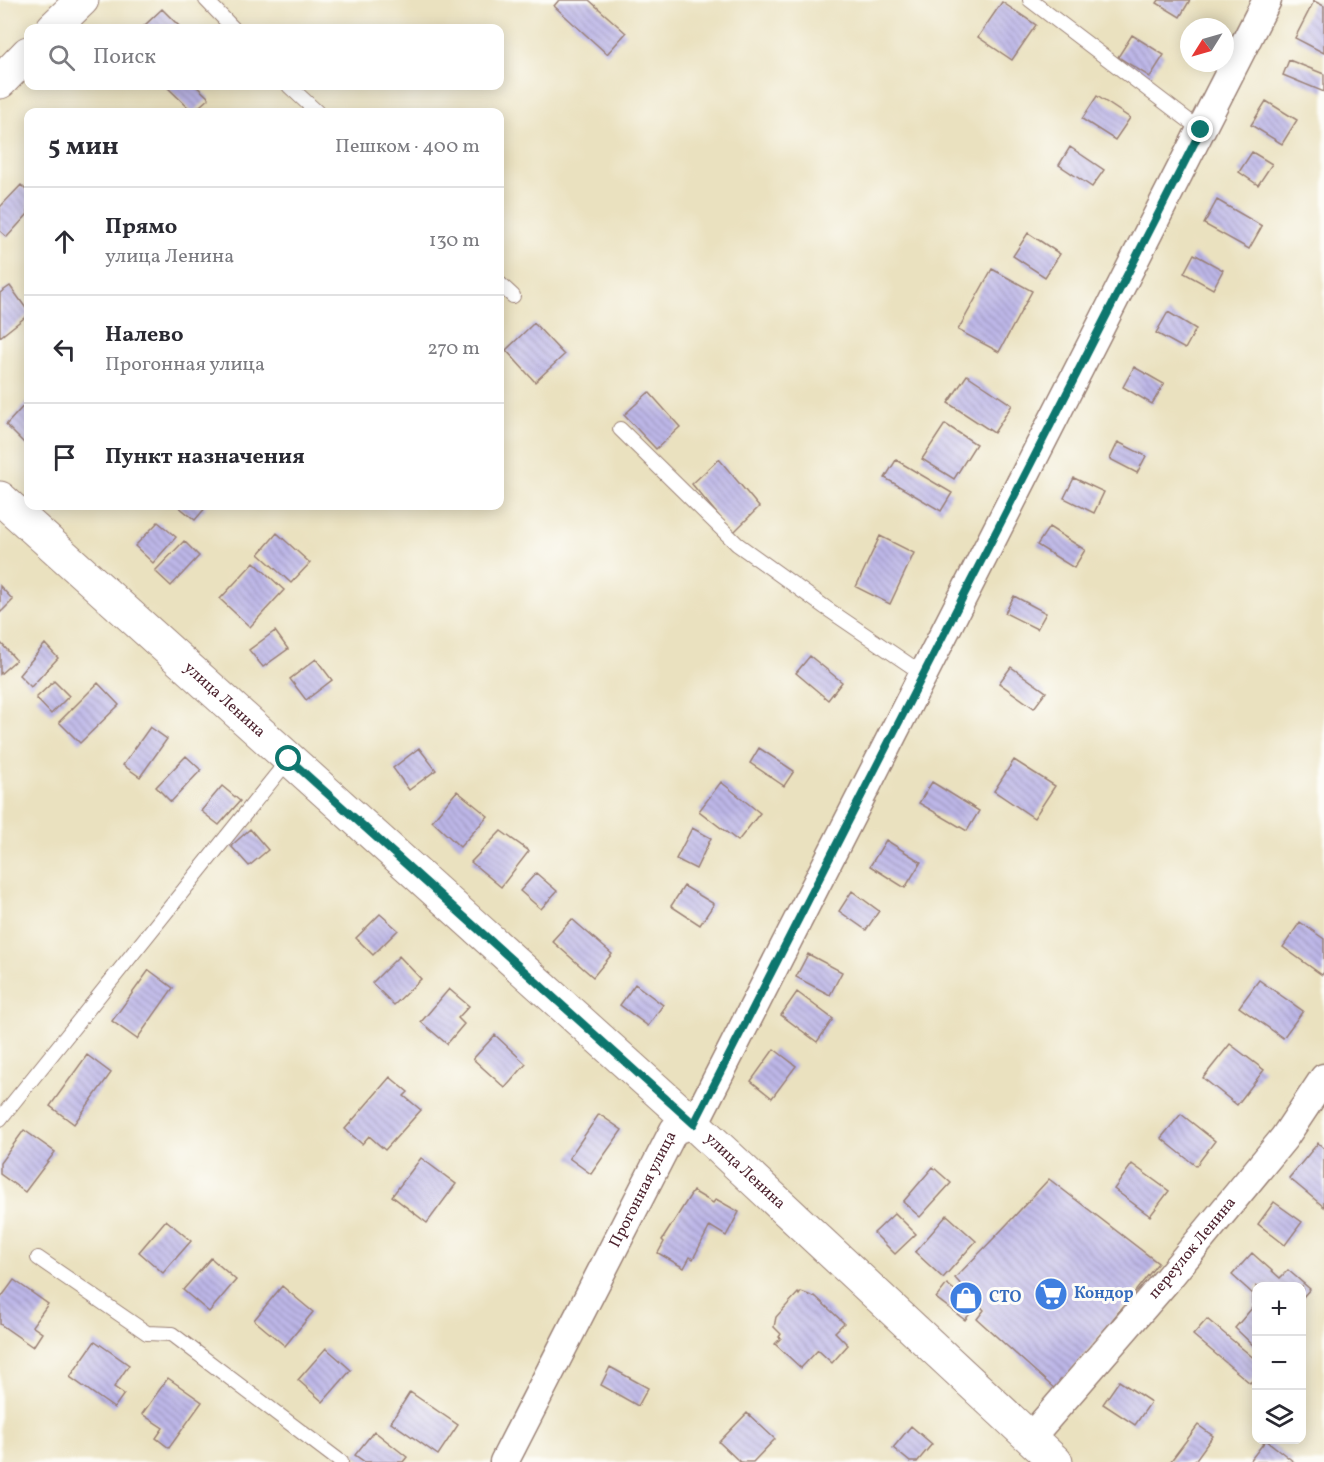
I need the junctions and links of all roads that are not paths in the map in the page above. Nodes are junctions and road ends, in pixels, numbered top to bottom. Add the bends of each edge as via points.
1 (82, 0) edge
2 (206, 0) edge
3 (1030, 0) edge
4 (1268, 0) edge
5 (57, 24) edge
6 (229, 24) edge
7 (24, 57) edge
8 (0, 82) edge
9 (293, 90) edge
10 (313, 108) edge
11 (1201, 130) junction
12 (504, 288) edge
13 (513, 296) dead end
14 (620, 429) dead end
15 (0, 498) edge
16 (923, 674) junction
17 (289, 759) junction
18 (1324, 1078) edge
19 (0, 1119) edge
20 (694, 1124) junction
21 (38, 1258) dead end
22 (1030, 1438) junction
23 (341, 1462) edge
24 (504, 1462) edge
25 (1056, 1462) edge

1 - 5 street
2 - 6 lane
3 - 11 lane
4 - 11 street, Прогонная улица
7 - 8 street
9 - 10 lane
11 - 16 street, Прогонная улица
12 - 13 lane
14 - 16 lane via 737,544
15 - 17 street, улица Ленина
16 - 20 street, Прогонная улица
17 - 19 lane
17 - 20 street, улица Ленина
18 - 22 street, переулок Ленина via 1284,1138
20 - 22 street, улица Ленина
20 - 24 street, Прогонная улица via 674,1130
21 - 23 lane via 147,1333 172,1334
22 - 25 street, улица Ленина

